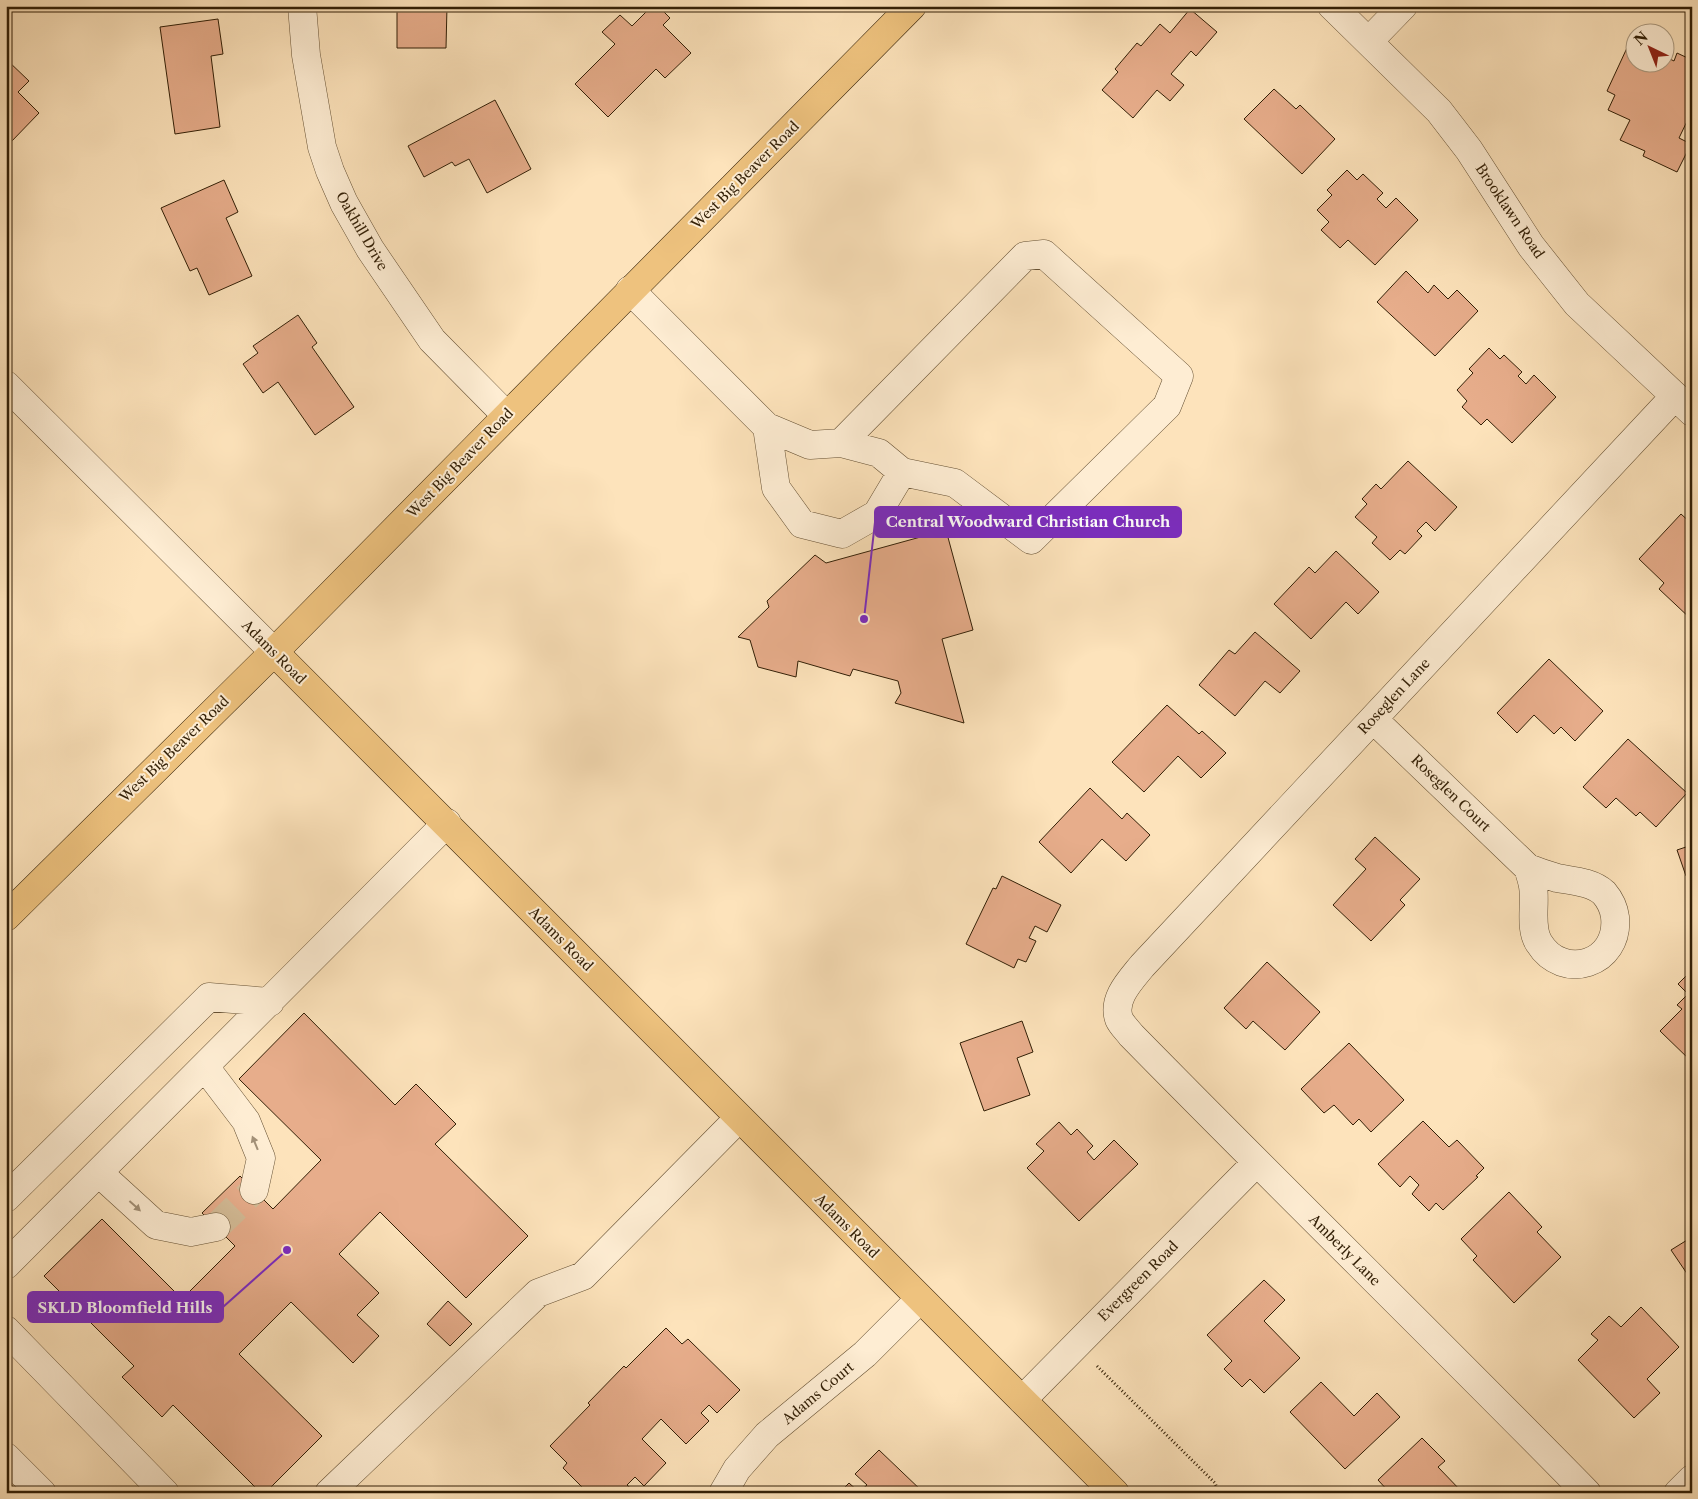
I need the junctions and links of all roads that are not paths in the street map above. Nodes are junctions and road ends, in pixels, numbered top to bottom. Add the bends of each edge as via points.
1 (302, 6) edge
2 (912, 6) edge
3 (1332, 6) edge
4 (1403, 6) edge
5 (1369, 41) junction
6 (630, 290) junction
7 (6, 385) edge
8 (1683, 404) edge
9 (506, 415) junction
10 (767, 427) junction
11 (841, 443) junction
12 (902, 472) junction
13 (274, 652) junction
14 (1373, 719) junction
15 (446, 823) junction
16 (1528, 868) dead end
17 (6, 917) edge
18 (1118, 1000) joint
19 (270, 1002) junction
20 (205, 1067) junction
21 (739, 1118) junction
22 (1256, 1162) junction
23 (99, 1173) junction
24 (254, 1190) tunnel mouth
25 (6, 1198) edge
26 (216, 1227) tunnel mouth
27 (6, 1265) edge
28 (920, 1299) junction
29 (6, 1330) edge
30 (1022, 1400) junction
31 (6, 1457) edge
32 (1692, 1479) edge
33 (42, 1493) edge
34 (166, 1493) edge
35 (329, 1493) edge
36 (723, 1493) edge
37 (1115, 1493) edge
38 (1587, 1493) edge
39 (1678, 1493) edge

1 - 9 street, Oakhill Drive via 306,56 322,147 344,203 370,249 432,340
2 - 6 main road, West Big Beaver Road
3 - 5 street, Brooklawn Road
4 - 5 street
5 - 8 street, Brooklawn Road via 1439,111 1469,150 1531,246 1577,304
6 - 9 main road, West Big Beaver Road
6 - 10 street
7 - 13 street, Adams Road
8 - 14 street, Roseglen Lane
9 - 13 main road, West Big Beaver Road
10 - 11 street via 810,445
10 - 12 street via 776,488 802,524 842,534 877,514
11 - 12 street via 879,453
11 - 12 street via 1025,256 1044,254 1179,376 1167,406 1031,540 955,483
13 - 15 main road, Adams Road
13 - 17 main road, West Big Beaver Road
14 - 16 street, Roseglen Court
14 - 18 street, Roseglen Lane via 1142,966
15 - 19 street
15 - 21 main road, Adams Road
18 - 22 street, Amberly Lane via 1119,1019 1131,1035
19 - 20 street
19 - 25 street via 209,997
20 - 23 street
24 -> 20 street via 262,1158 246,1121
21 - 28 main road, Adams Road
21 - 35 street via 584,1276 538,1293
22 - 30 street, Evergreen Road
22 - 38 street, Amberly Lane
23 -> 26 street via 156,1225 191,1232
23 - 27 street
28 - 30 main road, Adams Road
28 - 36 street, Adams Court via 865,1354 767,1435 737,1469
29 - 34 street
30 - 37 main road, Adams Road
31 - 33 street
32 - 39 street

